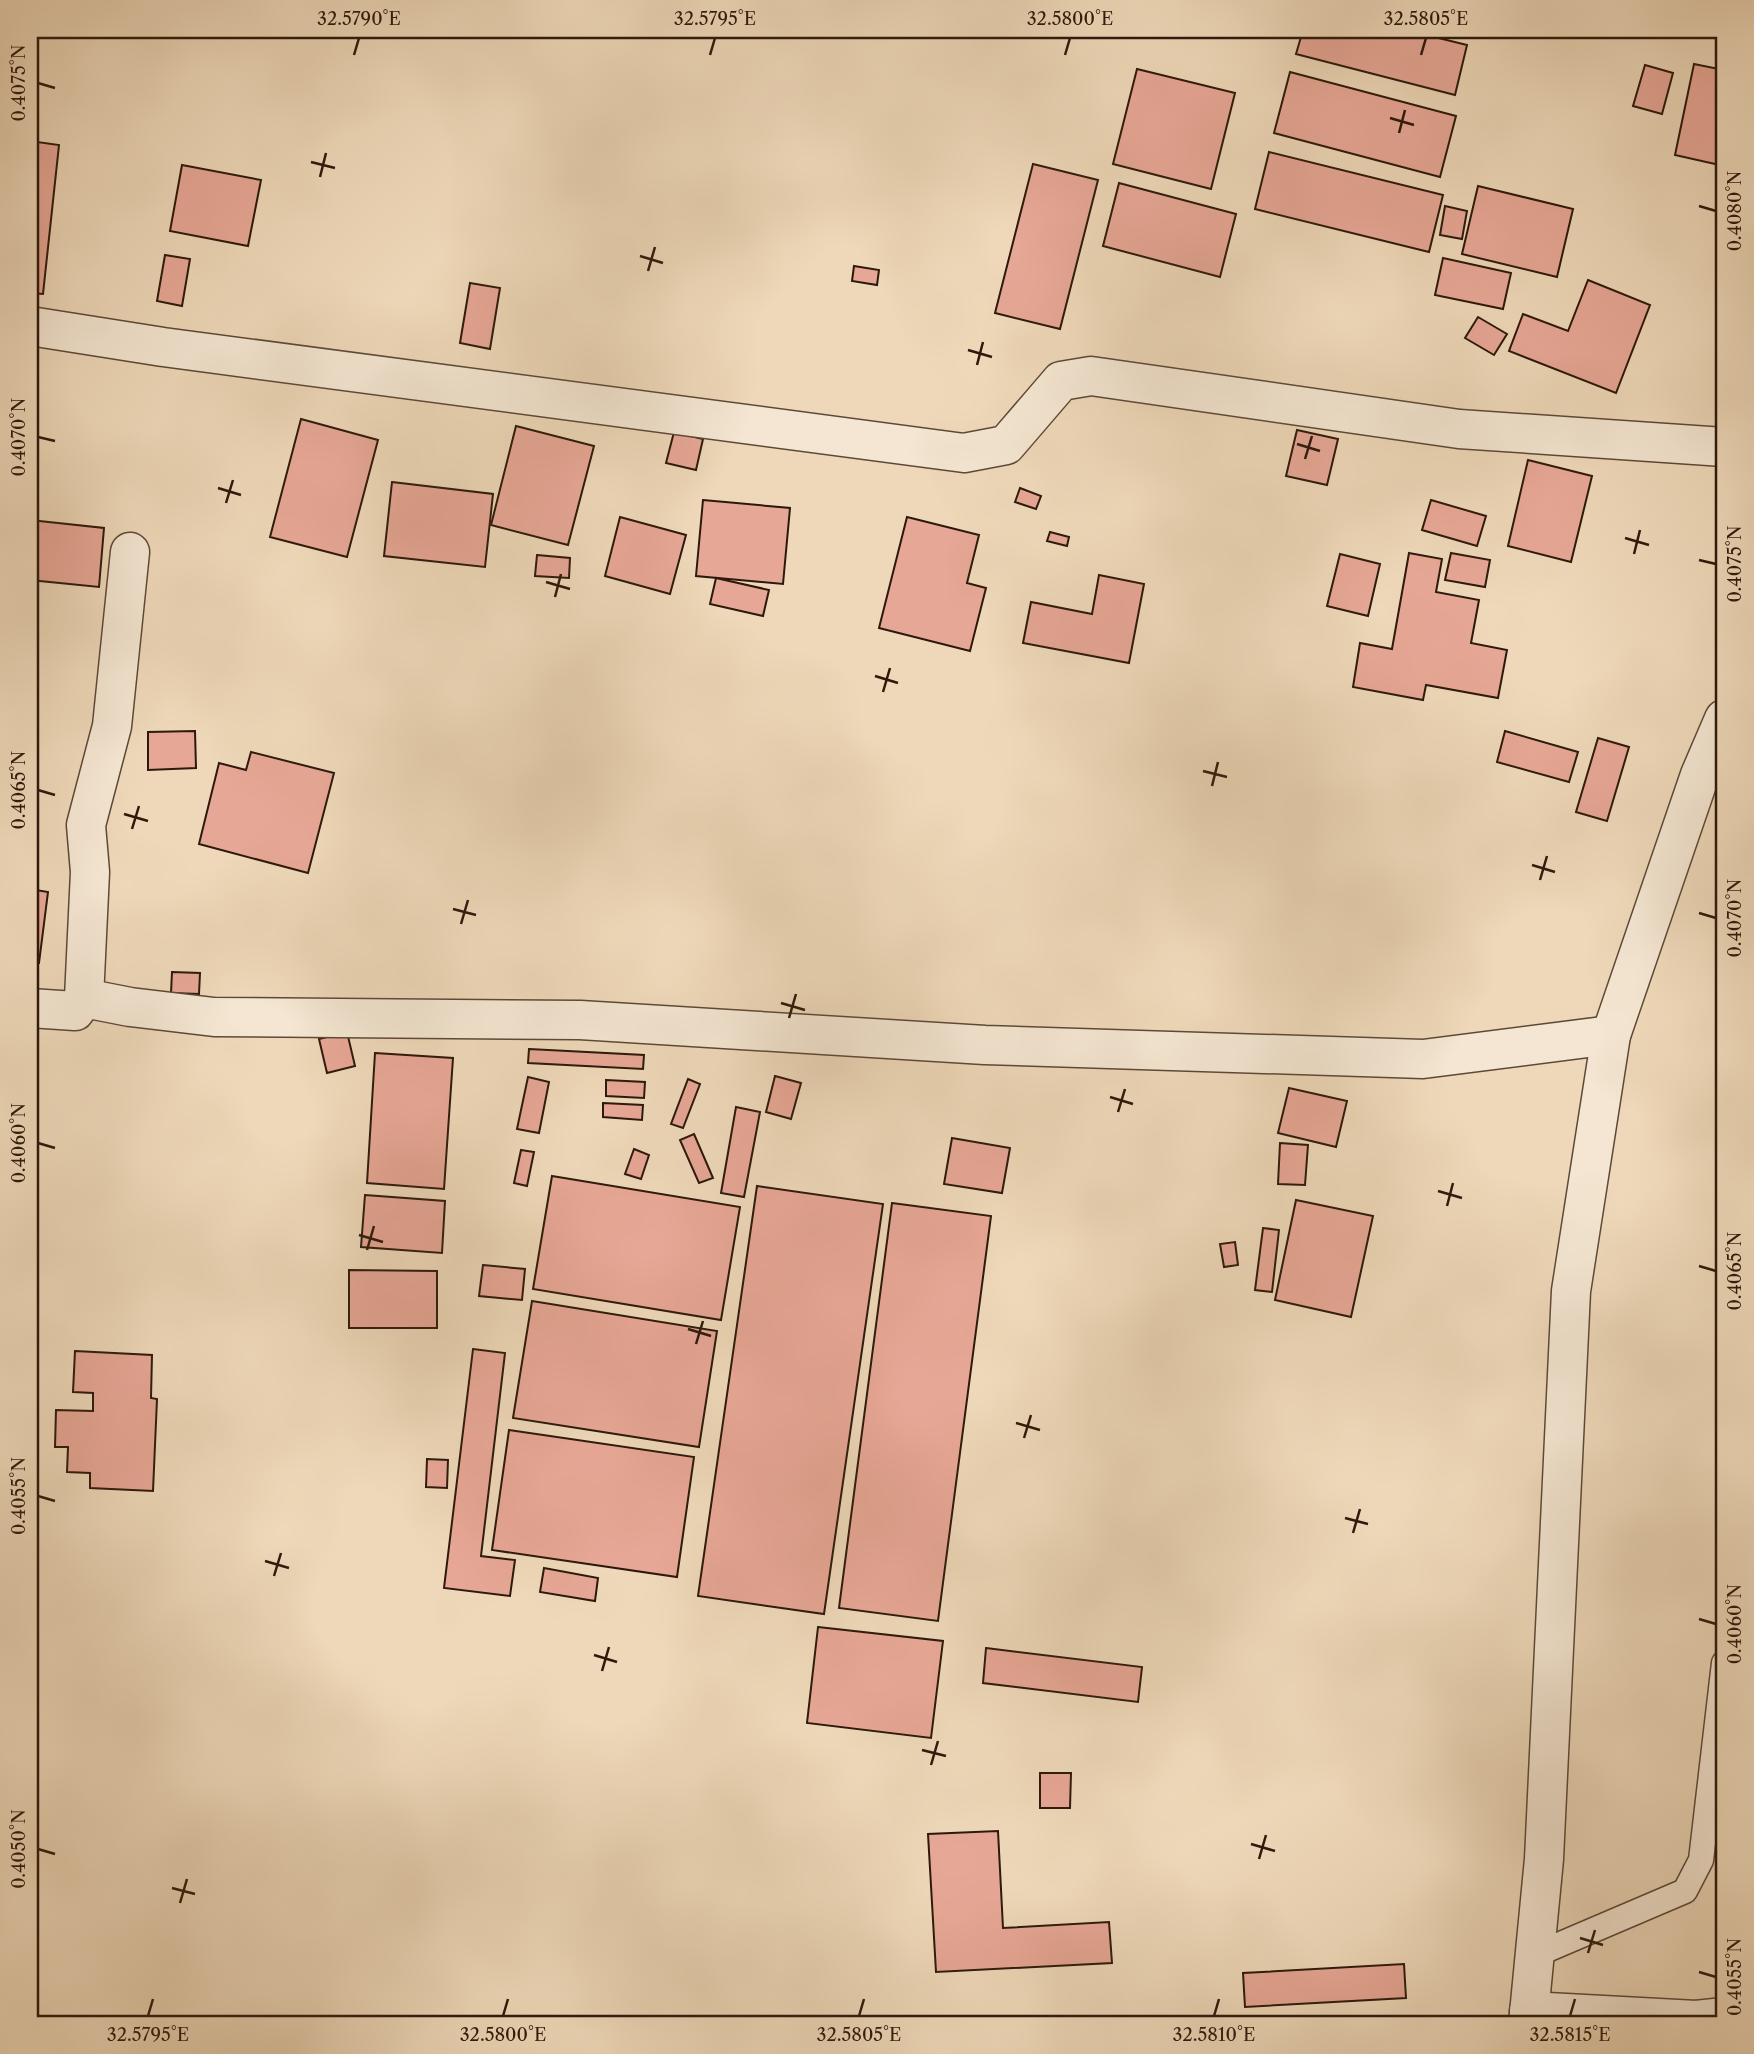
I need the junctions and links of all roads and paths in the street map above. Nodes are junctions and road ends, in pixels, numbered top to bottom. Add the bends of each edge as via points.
1 (30, 326) edge
2 (1724, 447) edge
3 (130, 552) dead end
4 (1724, 719) edge
5 (84, 998) junction
6 (30, 1008) edge
7 (1611, 1035) junction
8 (1724, 1663) edge
9 (1535, 1955) junction
10 (1724, 2017) edge
11 (1529, 2018) edge

1 - 2 street via 964,453 1006,445 1061,381 1091,376 1459,429
3 - 5 street via 112,726 86,825 90,872
4 - 7 street via 1700,775
5 - 6 street via 75,1011
5 - 7 street via 214,1017 580,1020 985,1045 1423,1059
7 - 9 street via 1571,1291 1544,1859
8 - 9 lane via 1701,1860 1685,1891
9 - 11 street
10 - 11 street

